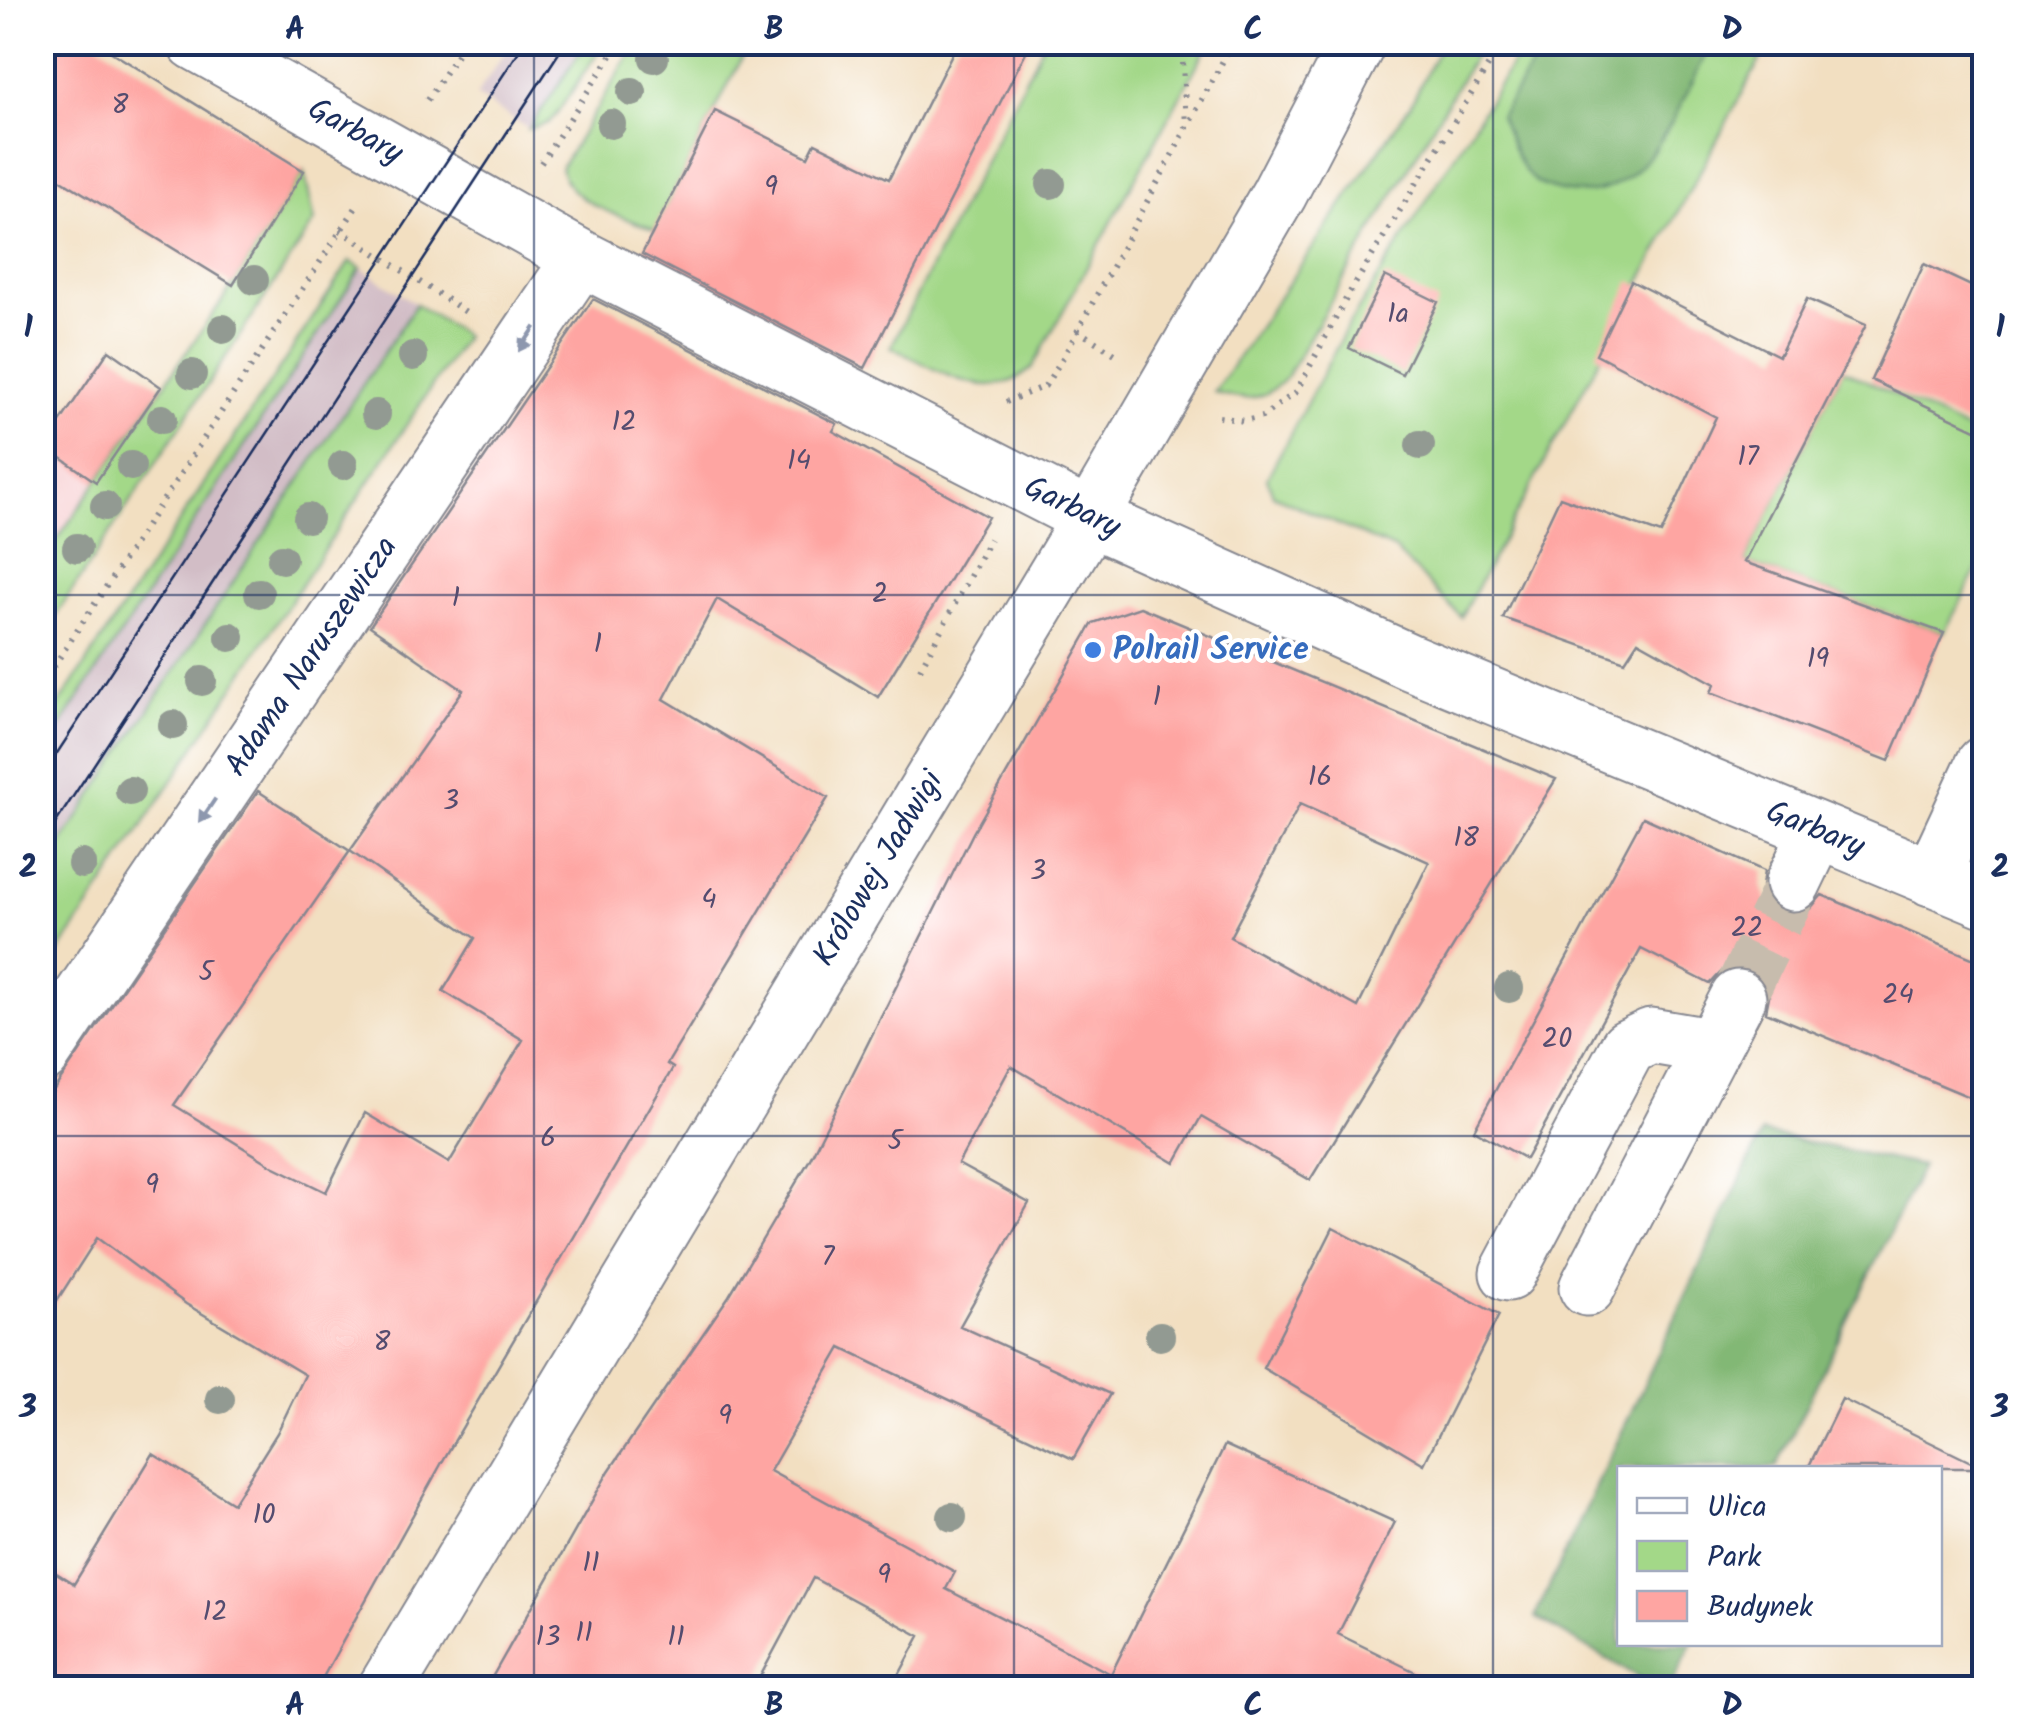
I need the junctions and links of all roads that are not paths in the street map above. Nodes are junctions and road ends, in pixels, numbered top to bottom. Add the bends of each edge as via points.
1 (195, 42) edge
2 (1358, 42) edge
3 (581, 258) junction
4 (1090, 518) junction
5 (1984, 764) edge
6 (1818, 831) junction
7 (1931, 878) junction
8 (1793, 883) tunnel mouth
9 (1984, 899) edge
10 (1738, 998) tunnel mouth
11 (1710, 1046) junction
12 (42, 1054) edge
13 (1508, 1273) dead end
14 (1586, 1288) dead end
15 (386, 1688) edge

1 - 3 street, Garbary
2 - 4 street, Królowej Jadwigi via 1279,194
3 - 4 street, Garbary
3 -> 12 street, Adama Naruszewicza
4 - 6 street, Garbary via 1410,662
4 - 15 street, Królowej Jadwigi
5 - 7 street
6 - 7 street, Garbary
6 - 8 street
7 - 9 street, Garbary
10 - 11 street
11 - 13 street via 1652,1036 1628,1047
11 - 14 street

